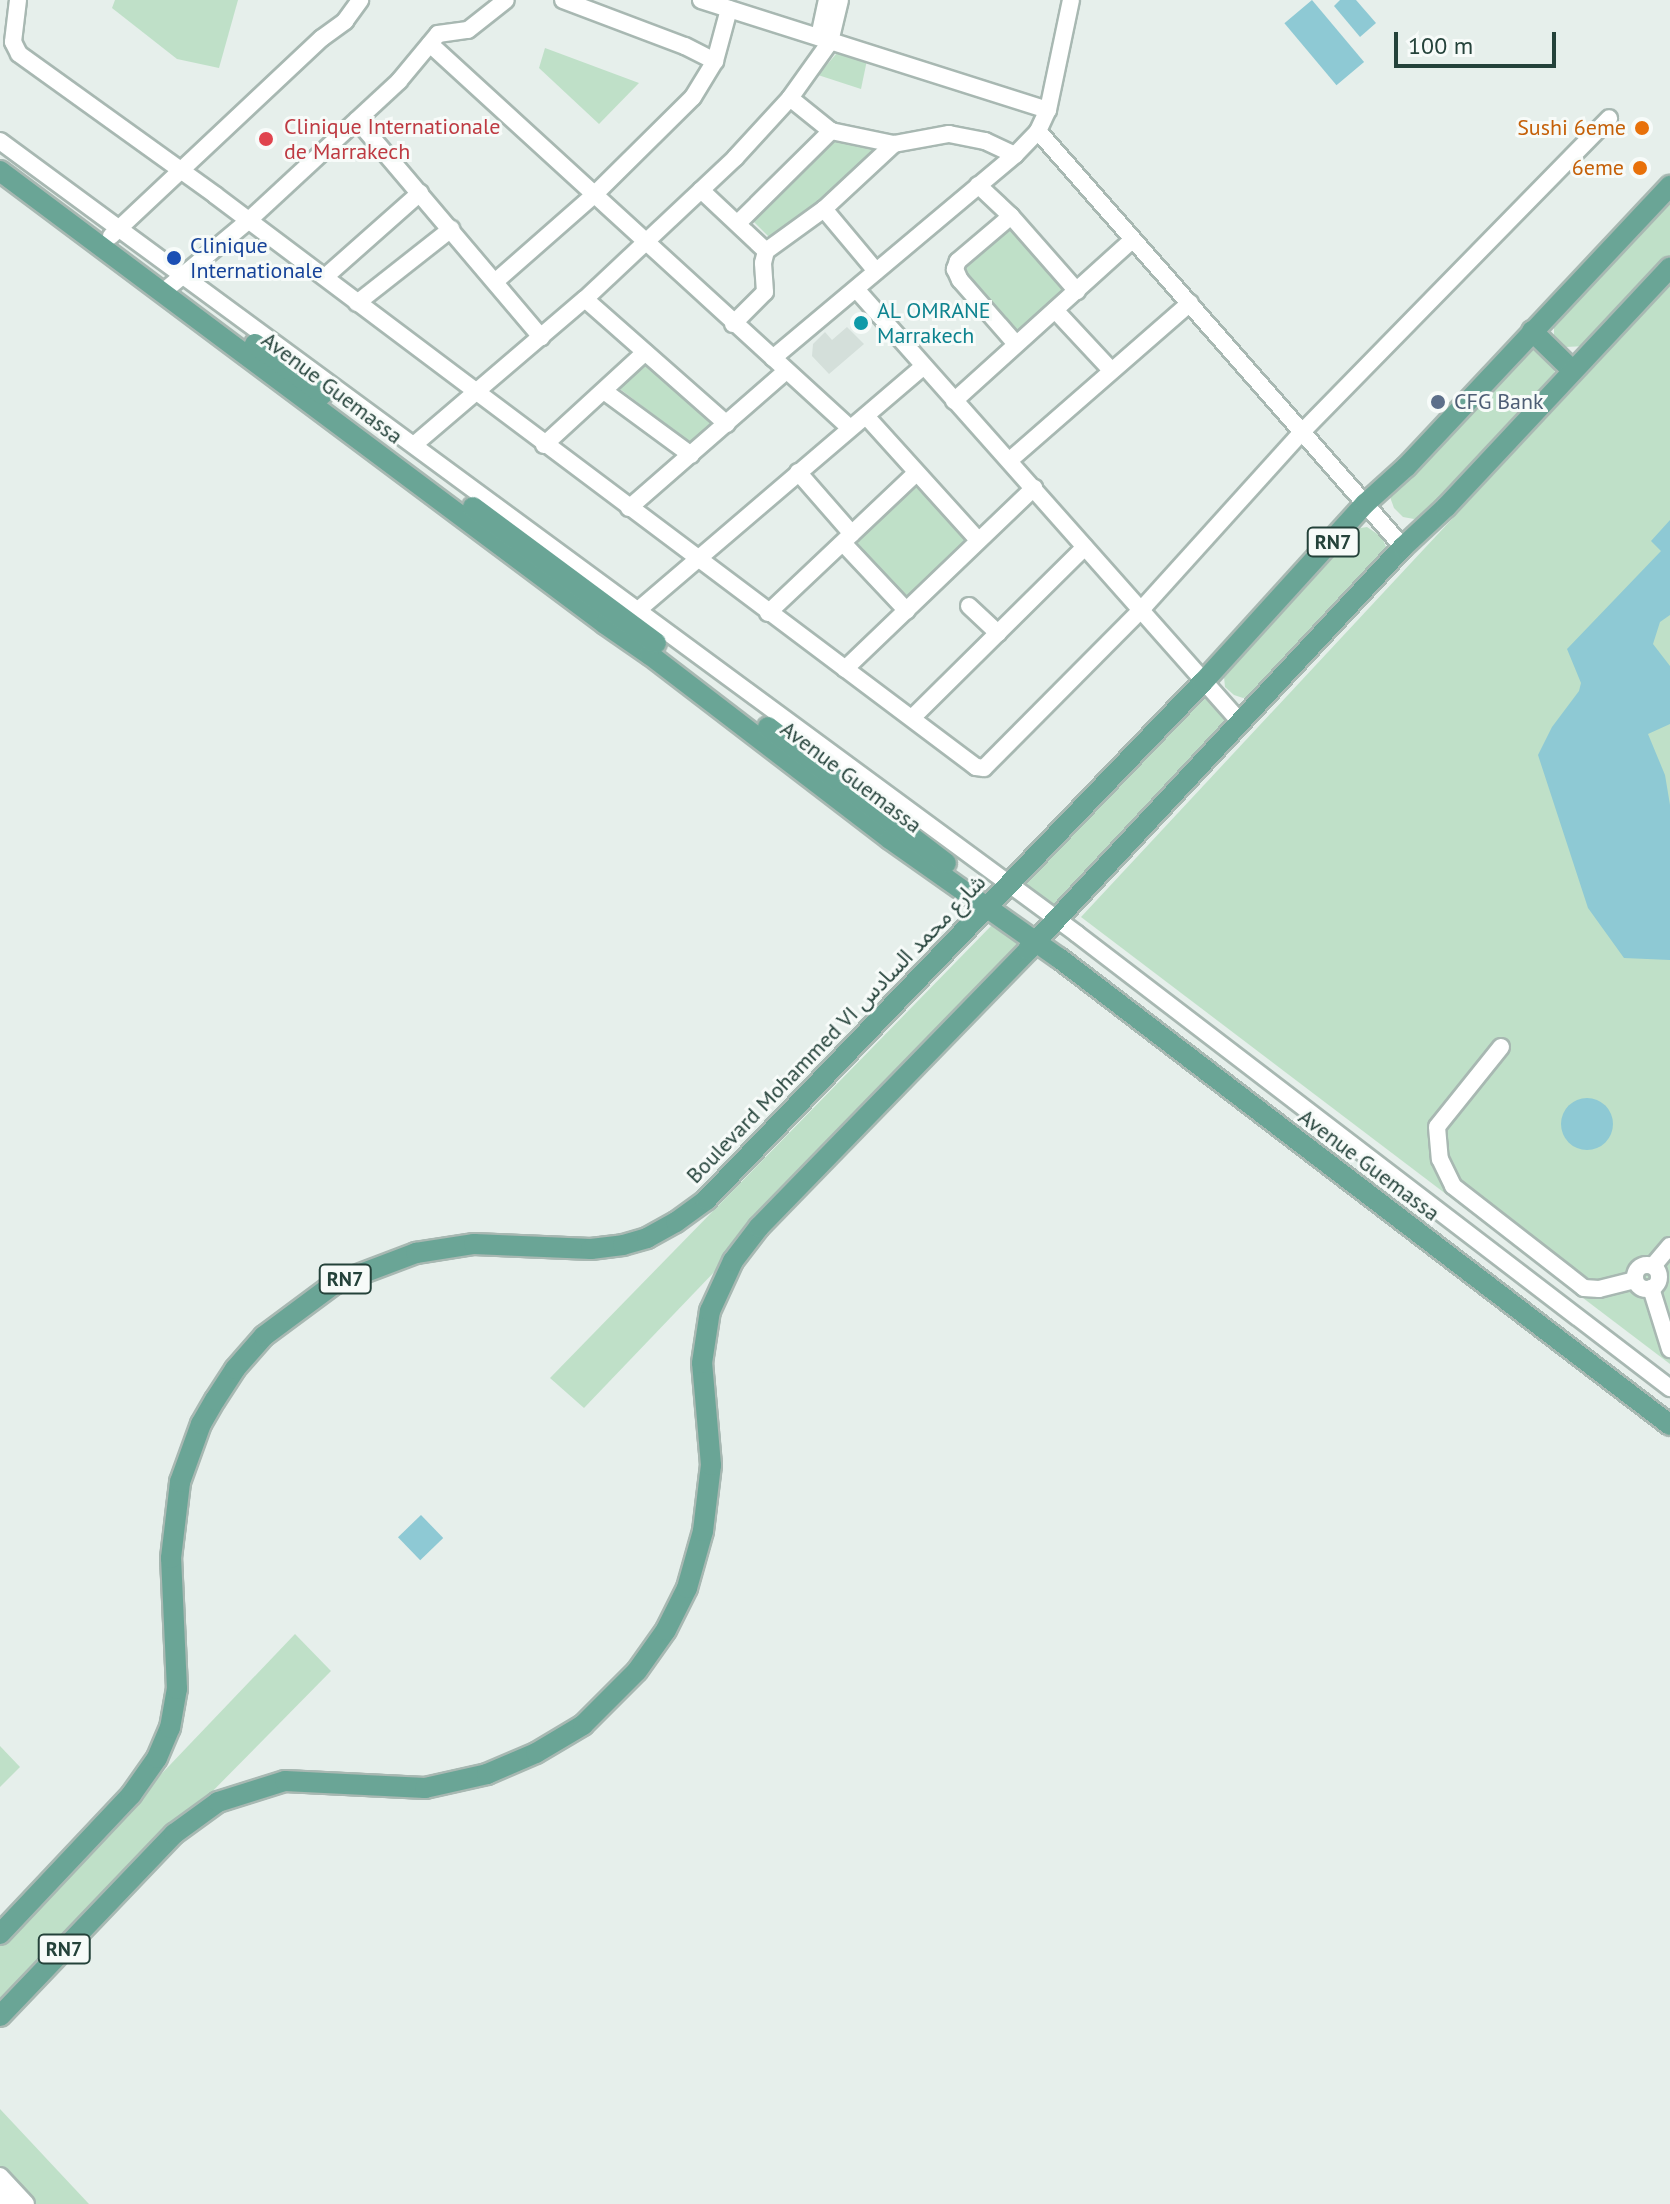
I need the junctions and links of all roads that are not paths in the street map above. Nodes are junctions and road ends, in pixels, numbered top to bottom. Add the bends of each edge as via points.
1 (18, 0) edge
2 (360, 0) edge
3 (506, 0) edge
4 (563, 0) edge
5 (701, 0) edge
6 (827, 0) edge
7 (840, 0) edge
8 (1071, 0) edge
9 (729, 9) junction
10 (824, 40) junction
11 (430, 44) junction
12 (715, 61) junction
13 (790, 98) junction
14 (1048, 110) junction
15 (1609, 118) dead end
16 (357, 120) junction
17 (831, 131) junction
18 (1038, 131) junction
19 (0, 141) edge
20 (894, 144) junction
21 (1015, 155) junction
22 (0, 158) edge
23 (0, 171) edge
24 (183, 172) junction
25 (978, 185) junction
26 (1670, 186) edge
27 (701, 190) junction
28 (420, 193) junction
29 (594, 195) junction
30 (824, 209) junction
31 (1011, 216) junction
32 (248, 221) junction
33 (738, 223) junction
34 (451, 229) junction
35 (114, 232) junction
36 (1133, 239) junction
37 (644, 242) junction
38 (766, 251) junction
39 (1670, 268) edge
40 (876, 271) junction
41 (325, 277) junction
42 (496, 281) junction
43 (173, 284) junction
44 (856, 289) junction
45 (1077, 291) junction
46 (585, 299) junction
47 (357, 303) junction
48 (1190, 303) junction
49 (1055, 310) junction
50 (733, 324) junction
51 (1532, 331) junction
52 (541, 337) junction
53 (1016, 344) junction
54 (645, 352) junction
55 (773, 358) junction
56 (924, 366) junction
57 (1111, 370) junction
58 (1572, 370) junction
59 (786, 371) junction
60 (473, 391) junction
61 (604, 391) junction
62 (954, 401) junction
63 (866, 416) junction
64 (727, 424) junction
65 (850, 428) junction
66 (1302, 432) junction
67 (415, 444) junction
68 (544, 445) junction
69 (691, 455) junction
70 (1010, 460) junction
71 (798, 472) junction
72 (916, 473) junction
73 (1034, 488) junction
74 (1365, 504) junction
75 (629, 508) junction
76 (848, 538) junction
77 (978, 540) junction
78 (1085, 547) junction
79 (1403, 547) junction
80 (696, 557) junction
81 (969, 606) dead end
82 (1141, 610) junction
83 (637, 611) junction
84 (907, 611) junction
85 (768, 613) junction
86 (998, 633) junction
87 (845, 669) junction
88 (1203, 682) junction
89 (912, 718) junction
90 (1241, 723) junction
91 (997, 896) junction
92 (1045, 931) junction
93 (1501, 1047) dead end
94 (1670, 1246) edge
95 (1653, 1266) junction
96 (1635, 1280) junction
97 (1651, 1288) junction
98 (1670, 1349) edge
99 (1670, 1388) edge
100 (1670, 1411) edge
101 (1670, 1425) edge
102 (0, 1934) edge
103 (0, 2016) edge
104 (0, 2176) edge
105 (0, 2195) edge
106 (8, 2204) edge
107 (26, 2204) edge

1 - 24 street via 13,42 19,54
2 - 24 street via 345,21
3 - 11 street via 468,30 441,32
4 - 12 street
5 - 9 street
6 - 10 street
7 - 10 street
8 - 14 street
9 - 10 street
9 - 12 street
10 - 13 street
10 - 14 street
11 - 16 street
11 - 29 street
12 - 29 street via 693,97
13 - 17 street
13 - 27 street
14 - 18 street
15 - 66 street
16 - 28 street
16 - 32 street
17 - 20 street
17 - 33 street
18 - 21 street
18 - 36 street
19 - 35 street, Avenue Guemassa
20 - 21 street via 949,134 985,141
20 - 30 street
21 - 25 street
22 - 35 main road, Avenue Guemassa
23 - 43 main road, Avenue Guemassa
24 - 32 street
24 - 35 street
25 - 31 street
25 - 40 street
26 - 51 main road, Boulevard Mohammed VI شارع محمد السادس / RN7
27 - 33 street
27 - 37 street
28 - 34 street
28 - 41 street
29 - 37 street
29 - 42 street
30 - 38 street
30 - 40 street
31 - 45 street
31 - 53 street via 955,269
32 - 41 street
32 - 43 street
33 - 38 street
34 - 42 street
34 - 47 street
35 - 43 main road, Avenue Guemassa
36 - 45 street
36 - 48 street
37 - 46 street
37 - 50 street
38 - 50 street via 765,292
39 - 58 main road, RN7
40 - 44 street
41 - 47 street
42 - 52 street
43 - 67 street, Avenue Guemassa
43 - 91 main road, Avenue Guemassa via 605,624 890,839
44 - 55 street
44 - 56 street
45 - 49 street
46 - 52 street
46 - 54 street
47 - 60 street
48 - 57 street
48 - 66 street
49 - 53 street
49 - 57 street
50 - 55 street
51 - 58 main road
51 - 74 main road, Boulevard Mohammed VI شارع محمد السادس / RN7
52 - 60 street
53 - 62 street
54 - 61 street
54 - 64 street
55 - 59 street
56 - 62 street
56 - 63 street
57 - 70 street
58 - 79 main road, RN7
59 - 64 street
59 - 65 street
60 - 67 street
60 - 68 street
61 - 68 street
61 - 69 street
62 - 70 street
63 - 65 street
63 - 72 street
64 - 69 street
65 - 71 street
66 - 74 street
66 - 82 street
67 - 83 street, Avenue Guemassa
68 - 75 street
69 - 75 street
70 - 73 street
71 - 76 street
71 - 80 street
72 - 76 street
72 - 77 street
73 - 77 street
73 - 78 street
74 - 79 street
74 - 88 main road, Boulevard Mohammed VI شارع محمد السادس / RN7
75 - 80 street
76 - 84 street
76 - 85 street
77 - 84 street
78 - 82 street
78 - 86 street
79 - 90 main road, RN7
80 - 83 street
80 - 85 street
81 - 86 street
82 - 88 street
82 - 89 street via 984,768
83 - 91 street, Avenue Guemassa
84 - 87 street
85 - 87 street
86 - 89 street
87 - 89 street
88 - 90 street
88 - 91 main road, Boulevard Mohammed VI شارع محمد السادس / RN7
90 - 92 main road, RN7
91 - 92 main road, Avenue Guemassa
91 - 92 street, Avenue Guemassa
91 - 102 main road, Boulevard Mohammed VI شارع محمد السادس / RN7 via 706,1200 676,1222 647,1238 591,1249 474,1244 416,1253 334,1284 264,1336 235,1369 201,1424 180,1482 171,1558 177,1689 170,1728 157,1758 131,1795
92 - 99 street, Avenue Guemassa
92 - 100 main road, Avenue Guemassa
92 - 101 main road, Avenue Guemassa
92 - 103 main road, RN7 via 759,1227 723,1278 705,1335 711,1465 703,1531 687,1588 637,1671 595,1714 536,1753 457,1782 381,1788 285,1781 218,1802 174,1834
93 - 96 street via 1437,1127 1440,1159 1453,1186 1584,1288
94 - 95 street
95 - 96 street via 1639,1267
95 - 97 street via 1659,1280
96 - 97 street
97 - 98 street
104 - 107 street
105 - 106 street

